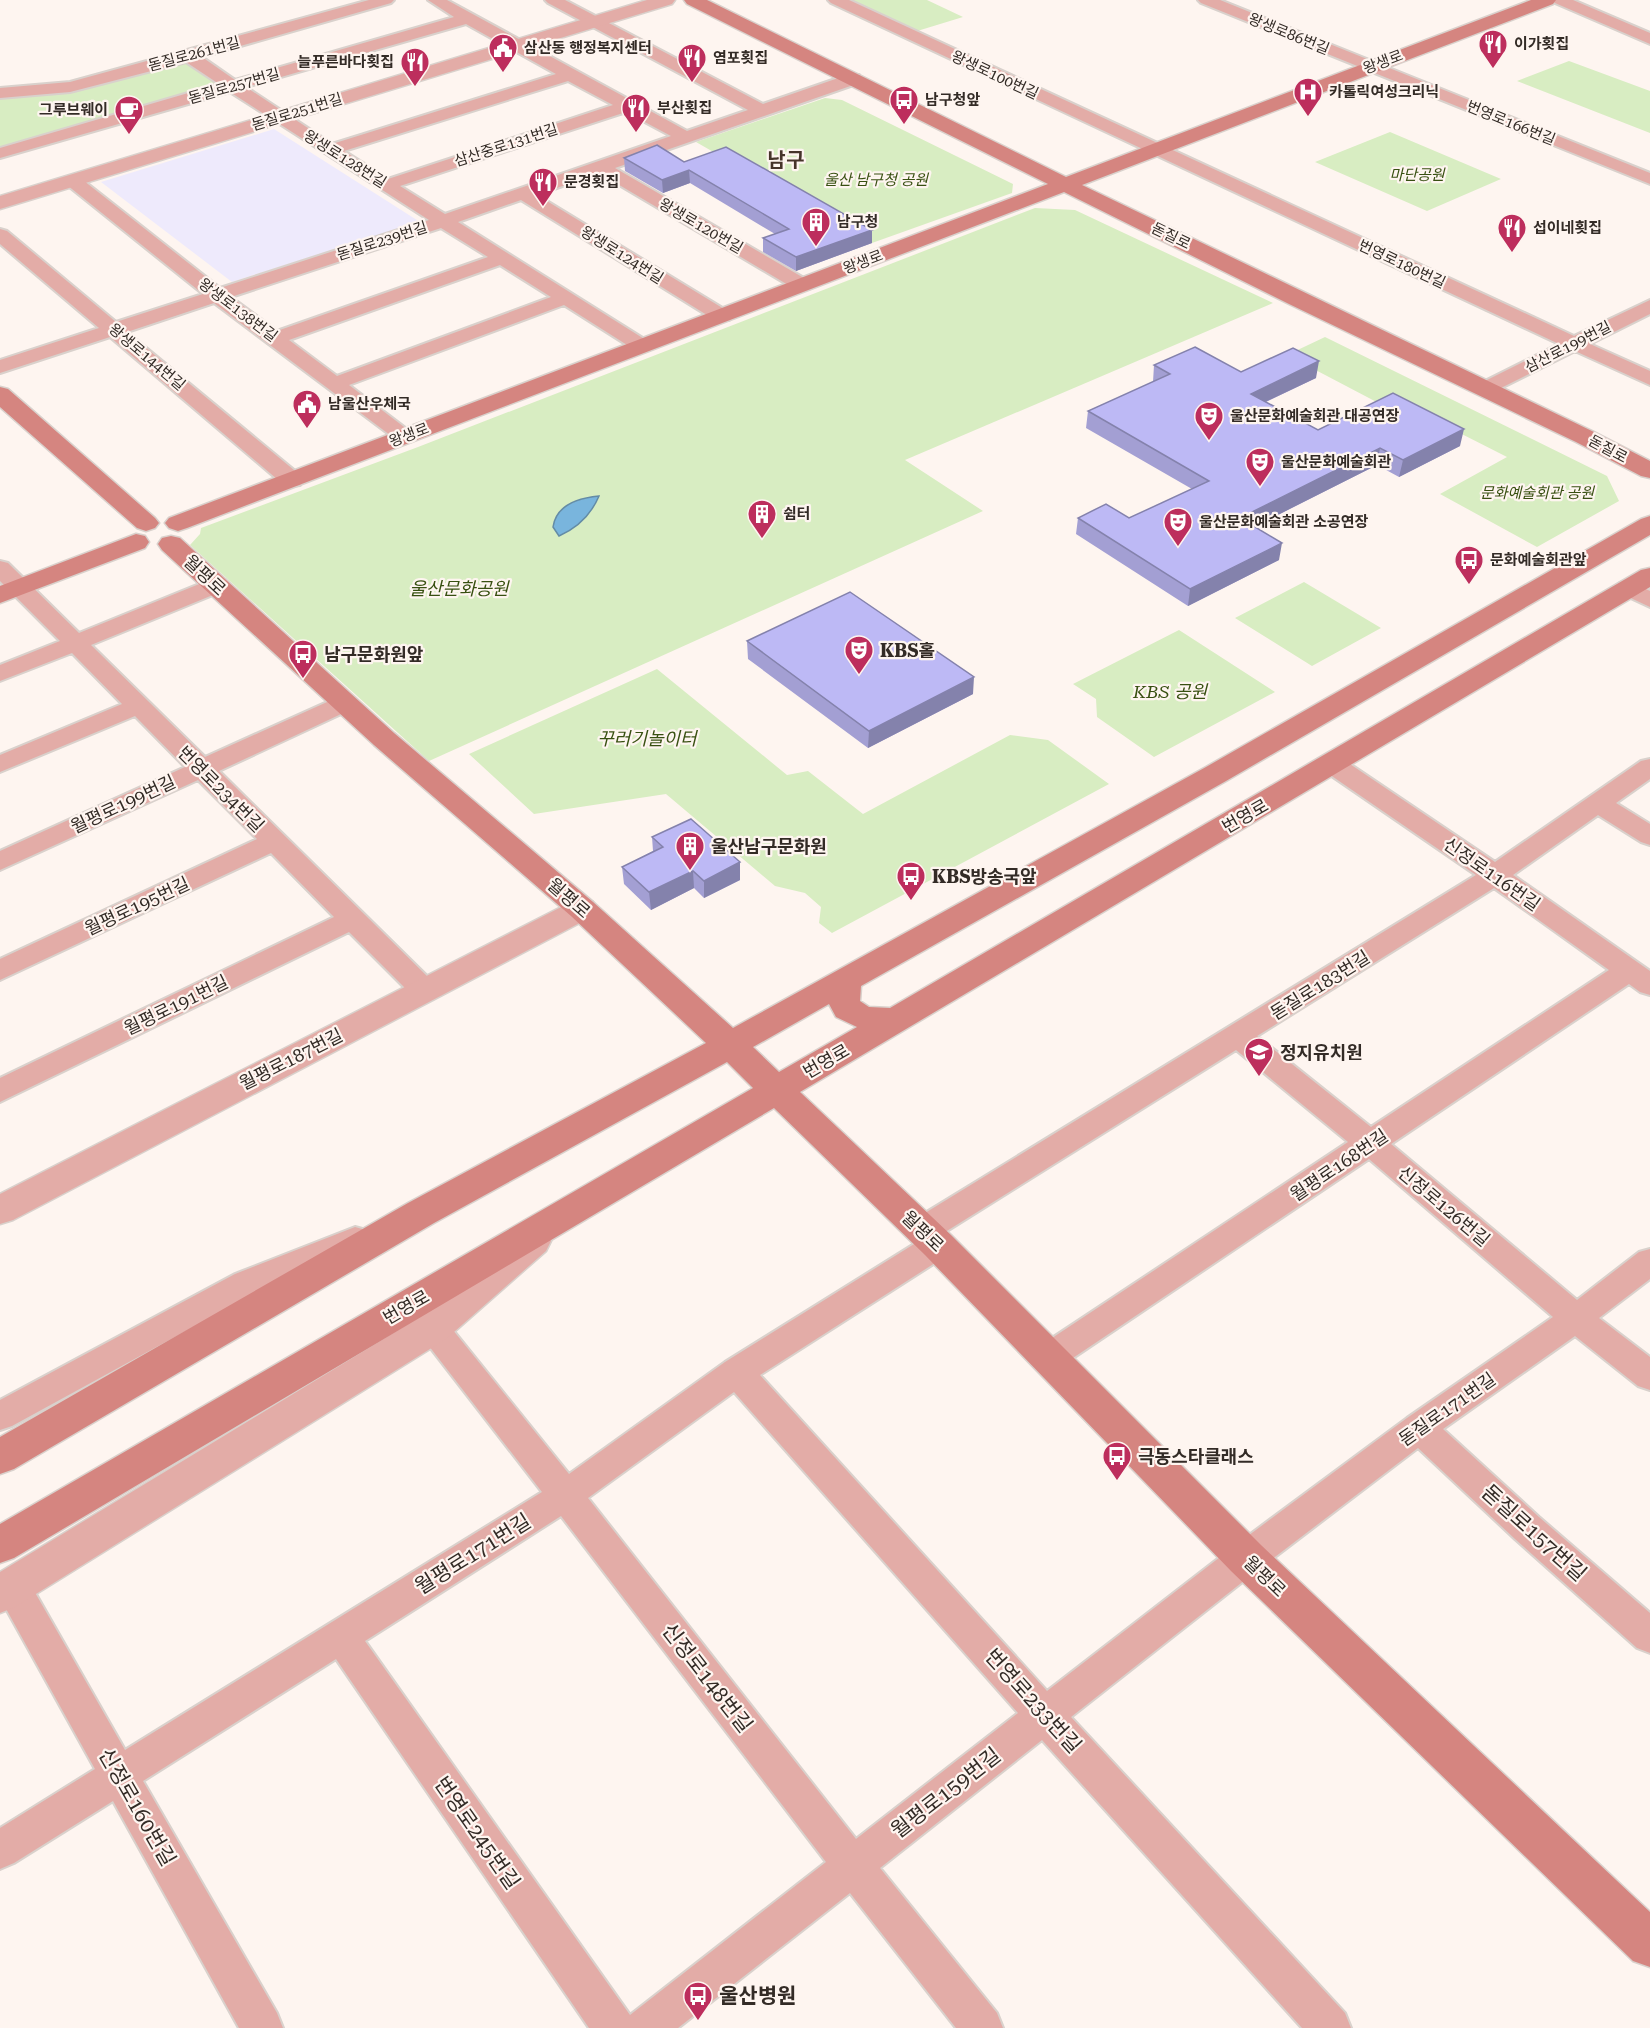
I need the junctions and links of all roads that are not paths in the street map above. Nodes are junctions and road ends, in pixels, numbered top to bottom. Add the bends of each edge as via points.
1 (386, 0) edge
2 (436, 0) edge
3 (553, 0) edge
4 (666, 0) edge
5 (693, 0) edge
6 (836, 0) edge
7 (1206, 0) edge
8 (1547, 0) edge
9 (1560, 0) edge
10 (468, 18) junction
11 (594, 22) junction
12 (1650, 39) edge
13 (516, 46) junction
14 (189, 56) junction
15 (1372, 66) junction
16 (570, 75) junction
17 (853, 79) junction
18 (233, 86) junction
19 (0, 93) edge
20 (627, 106) junction
21 (763, 111) junction
22 (279, 118) junction
23 (685, 137) junction
24 (1155, 148) junction
25 (330, 150) junction
26 (0, 153) edge
27 (601, 166) junction
28 (1650, 179) edge
29 (73, 181) junction
30 (1064, 184) junction
31 (386, 185) junction
32 (523, 194) junction
33 (0, 203) edge
34 (444, 221) junction
35 (0, 235) edge
36 (503, 258) junction
37 (802, 285) junction
38 (217, 296) junction
39 (566, 298) junction
40 (1650, 306) edge
41 (722, 316) junction
42 (114, 330) junction
43 (274, 339) junction
44 (1574, 344) junction
45 (642, 346) junction
46 (0, 368) edge
47 (1650, 379) edge
48 (334, 384) junction
49 (1486, 388) junction
50 (0, 393) edge
51 (405, 437) junction
52 (1650, 471) edge
53 (292, 480) junction
54 (1650, 524) edge
55 (141, 533) junction
56 (174, 533) junction
57 (1615, 545) junction
58 (1650, 548) edge
59 (0, 568) edge
60 (217, 585) junction
61 (1643, 588) edge
62 (9, 591) edge
63 (74, 644) junction
64 (0, 674) edge
65 (345, 703) junction
66 (138, 706) junction
67 (0, 764) edge
68 (1332, 764) junction
69 (1650, 767) edge
70 (201, 769) junction
71 (1597, 803) junction
72 (1650, 836) edge
73 (274, 841) junction
74 (0, 861) edge
75 (1495, 875) junction
76 (582, 909) junction
77 (353, 920) junction
78 (0, 970) edge
79 (848, 978) junction
80 (1639, 978) edge
81 (424, 990) junction
82 (898, 1019) junction
83 (1238, 1036) junction
84 (730, 1045) junction
85 (777, 1089) junction
86 (0, 1091) edge
87 (1371, 1144) junction
88 (0, 1210) edge
89 (569, 1211) junction
90 (421, 1213) junction
91 (930, 1238) junction
92 (1650, 1261) edge
93 (1576, 1318) junction
94 (433, 1328) junction
95 (1049, 1357) junction
96 (737, 1372) junction
97 (1650, 1376) edge
98 (0, 1416) edge
99 (1419, 1428) junction
100 (0, 1457) edge
101 (566, 1495) junction
102 (0, 1545) edge
103 (1246, 1558) junction
104 (6, 1590) edge
105 (1650, 1636) edge
106 (341, 1637) junction
107 (1045, 1716) junction
108 (118, 1775) junction
109 (0, 1850) edge
110 (852, 1867) junction
111 (1650, 1944) edge
112 (262, 2028) edge
113 (614, 2028) edge
114 (645, 2028) edge
115 (982, 2028) edge
116 (1330, 2028) edge

1 - 14 street, 돋질로261번길
2 - 10 street
3 - 11 street
4 - 11 street, 돋질로251번길
5 - 17 main road, 돋질로
6 - 24 street, 왕생로100번길
7 - 15 street, 왕생로86번길
8 - 15 main road, 왕생로
9 - 12 street
10 - 13 street
10 - 18 street, 돋질로257번길
11 - 13 street, 돋질로251번길
11 - 21 street
13 - 16 street
13 - 22 street, 돋질로251번길
14 - 18 street, 왕생로128번길
14 - 19 street, 돋질로261번길 via 70,87
15 - 24 main road, 왕생로
15 - 28 street, 번영로166번길
16 - 20 street
16 - 25 street
17 - 21 street, 돋질로239번길
17 - 30 main road, 돋질로
18 - 22 street, 왕생로128번길
18 - 26 street, 돋질로257번길
20 - 23 street
20 - 31 street, 삼산중로131번길
21 - 23 street, 돋질로239번길
22 - 25 street, 왕생로128번길
22 - 29 street, 돋질로251번길
23 - 27 street, 돋질로239번길
24 - 30 main road, 왕생로
24 - 44 street, 번영로180번길
25 - 31 street, 왕생로128번길
27 - 32 street, 돋질로239번길
27 - 37 street, 왕생로120번길
29 - 33 street, 돋질로251번길
29 - 38 street, 왕생로138번길
30 - 37 main road, 왕생로
30 - 49 main road, 돋질로
31 - 34 street, 왕생로128번길
32 - 34 street, 돋질로239번길
32 - 41 street, 왕생로124번길
34 - 36 street, 왕생로128번길
34 - 38 street, 돋질로239번길
35 - 42 street, 왕생로144번길
36 - 39 street, 왕생로128번길
36 - 43 street
37 - 41 main road, 왕생로
38 - 42 street, 돋질로239번길
38 - 43 street, 왕생로138번길
39 - 45 street, 왕생로128번길
39 - 48 street
40 - 44 street, 삼산로199번길
41 - 45 main road, 왕생로
42 - 46 street, 돋질로239번길
42 - 53 street, 왕생로144번길
43 - 48 street, 왕생로138번길
44 - 47 street, 번영로180번길
44 - 49 street, 삼산로199번길
45 - 51 main road, 왕생로
48 - 51 street, 왕생로138번길
49 - 52 main road, 돋질로
50 - 55 main road
51 - 53 main road, 왕생로
53 - 56 main road, 왕생로
54 - 57 main road
55 - 56 main road, 왕생로 via 164,520
55 - 62 main road
56 - 60 main road, 월평로
57 - 58 main road via 1632,543
57 - 79 main road via 1216,774
59 - 62 street, 번영로234번길
60 - 63 street
60 - 65 main road, 월평로
61 - 68 main road, 번영로
62 - 63 street, 번영로234번길
63 - 64 street
63 - 66 street, 번영로234번길
65 - 70 street, 월평로199번길
65 - 76 main road, 월평로
66 - 67 street
66 - 70 street, 번영로234번길
68 - 75 street, 신정로116번길
68 - 82 main road, 번영로
69 - 71 street, 돋질로183번길
70 - 73 street, 번영로234번길
70 - 74 street, 월평로199번길
71 - 72 street
71 - 75 street, 돋질로183번길
73 - 77 street, 번영로234번길
73 - 78 street, 월평로195번길
75 - 80 street, 신정로116번길
75 - 83 street, 돋질로183번길
76 - 81 street, 월평로187번길
76 - 84 main road, 월평로
77 - 81 street, 번영로234번길
77 - 86 street, 월평로191번길
79 - 82 main road via 842,989 850,1011 879,1022
79 - 84 main road
80 - 87 street, 월평로168번길
81 - 88 street, 월평로187번길
82 - 85 main road, 번영로
83 - 87 street, 신정로126번길
83 - 91 street, 돋질로183번길
84 - 85 main road, 월평로
84 - 90 main road
85 - 89 main road, 번영로
85 - 91 main road, 월평로
87 - 93 street, 신정로126번길
87 - 95 street, 월평로168번길
89 - 94 street
89 - 102 main road, 번영로
90 - 98 street via 246,1283
90 - 100 main road
91 - 95 main road, 월평로
91 - 96 street, 월평로171번길
92 - 93 street, 돋질로171번길
93 - 97 street, 신정로126번길
93 - 99 street, 돋질로171번길
94 - 101 street, 신정로148번길
94 - 104 street
95 - 103 main road, 월평로
96 - 101 street, 월평로171번길
96 - 107 street, 번영로233번길
99 - 103 street, 돋질로171번길
99 - 105 street, 돋질로157번길
101 - 106 street, 월평로171번길
101 - 110 street, 신정로148번길
103 - 107 street, 월평로159번길
103 - 111 main road, 월평로
104 - 108 street, 신정로160번길
106 - 108 street, 월평로171번길
106 - 113 street, 번영로245번길
107 - 110 street, 월평로159번길
107 - 116 street, 번영로233번길
108 - 109 street, 월평로171번길
108 - 112 street, 신정로160번길
110 - 114 street, 월평로159번길
110 - 115 street, 신정로148번길

